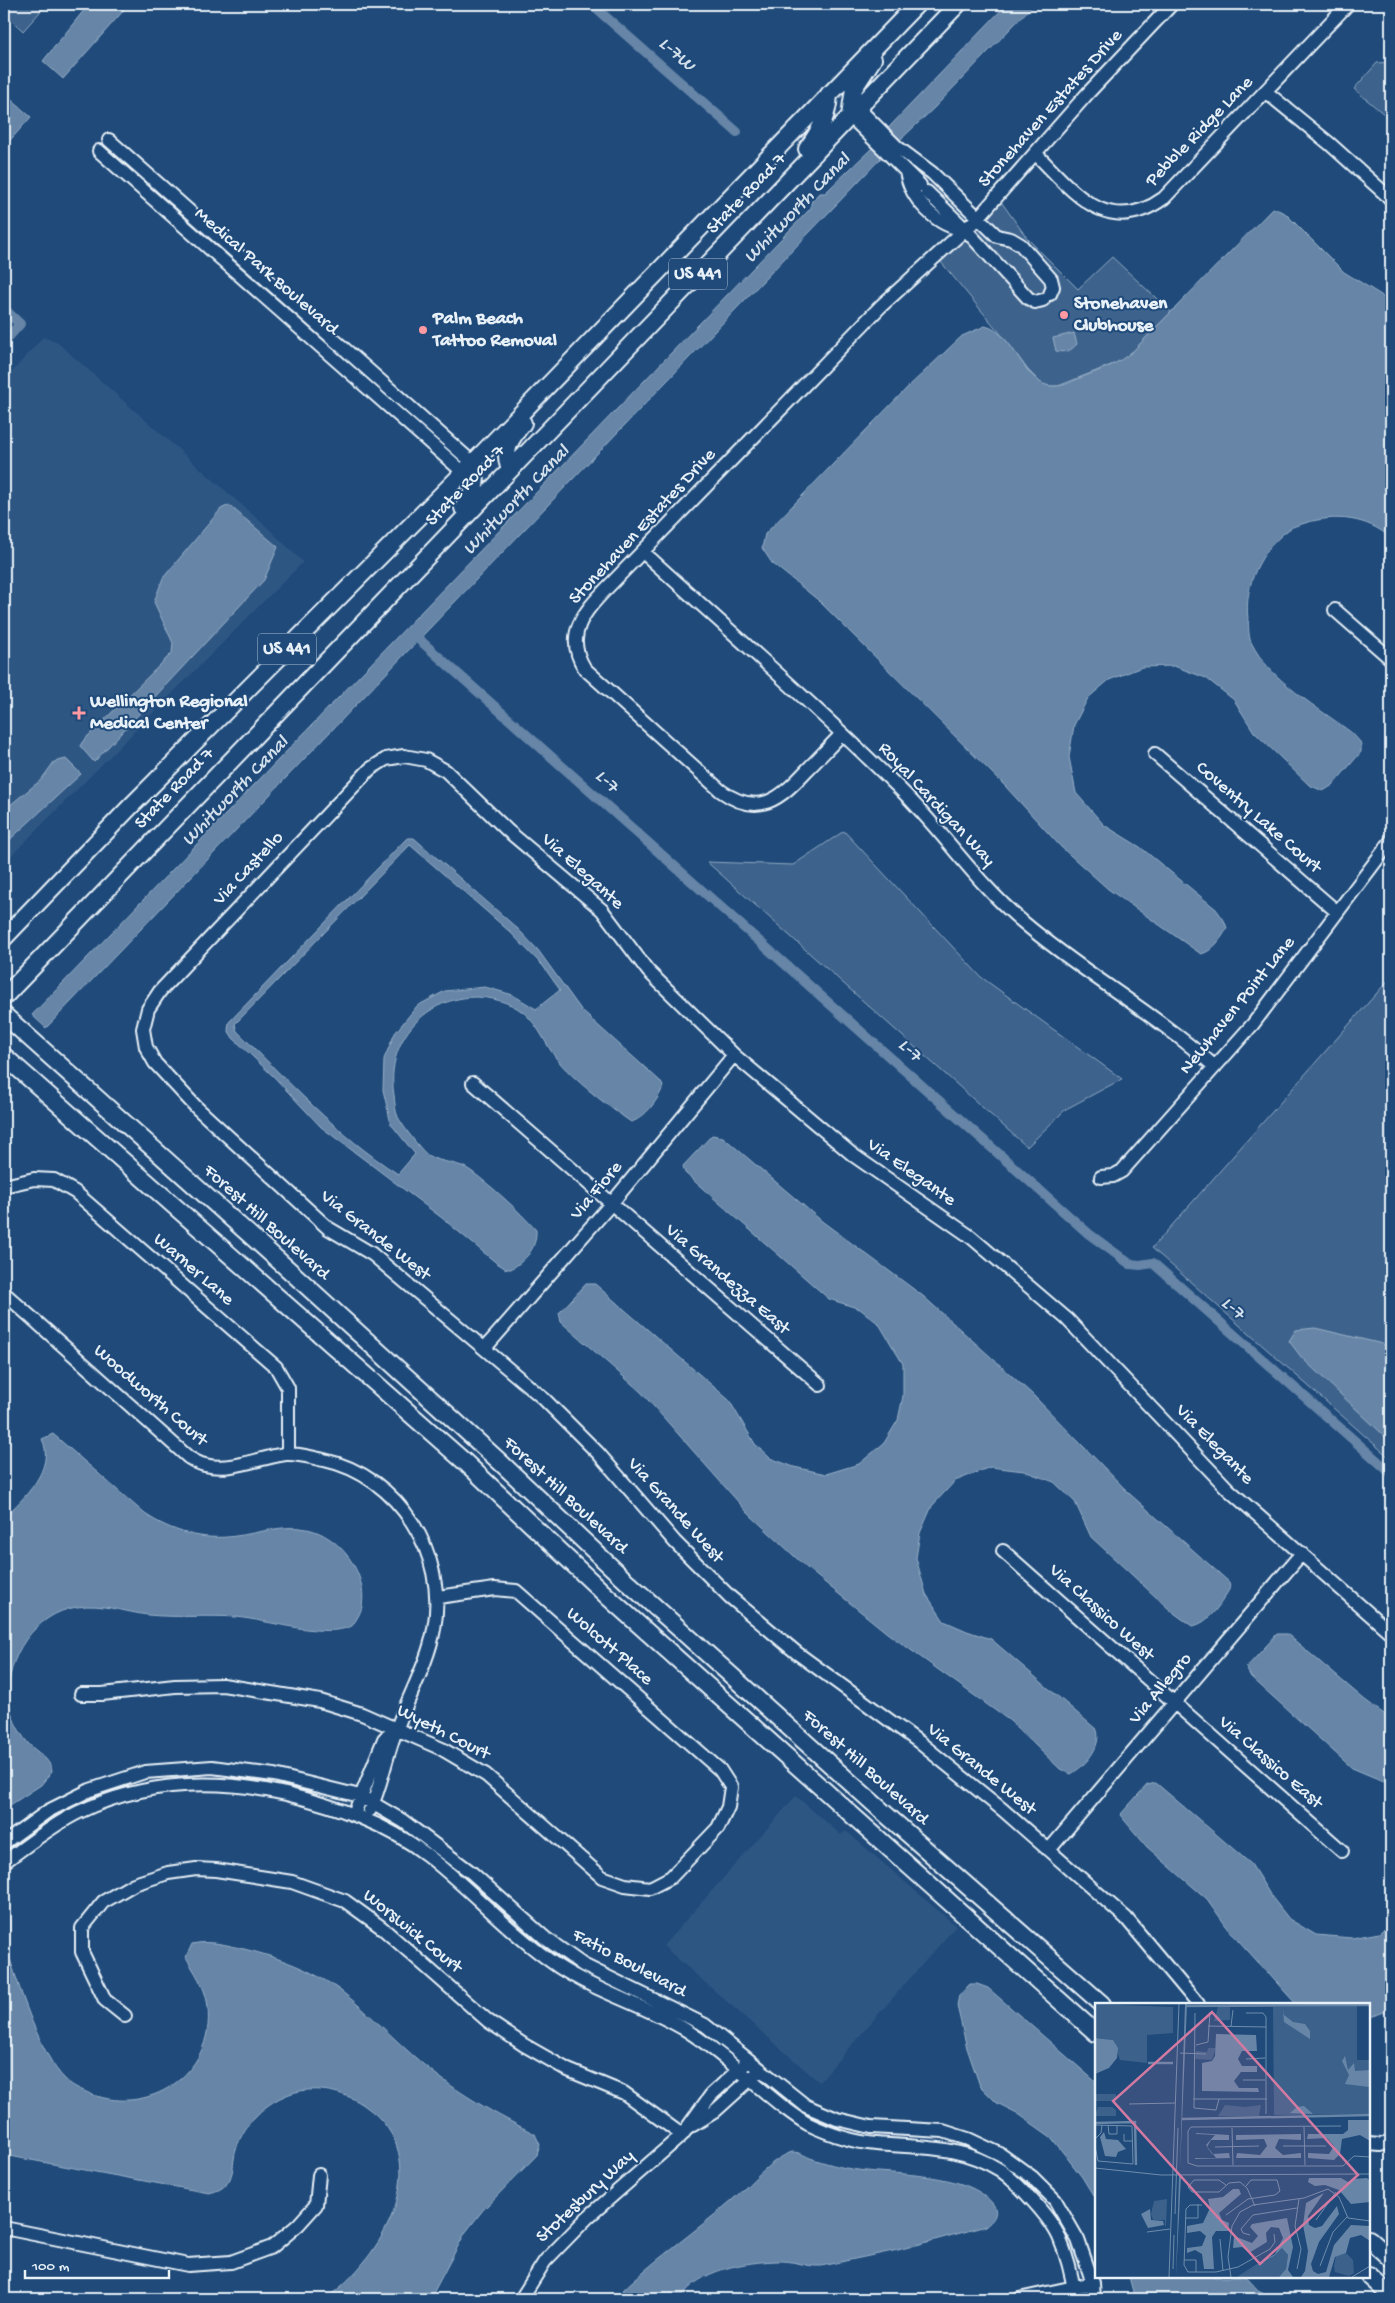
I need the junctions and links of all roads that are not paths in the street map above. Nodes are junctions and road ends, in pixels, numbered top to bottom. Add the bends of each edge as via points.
1 (917, 4) edge
2 (958, 4) edge
3 (1172, 4) edge
4 (1348, 4) edge
5 (890, 32) junction
6 (1266, 92) junction
7 (829, 94) junction
8 (854, 112) junction
9 (109, 140) dead end
10 (99, 151) dead end
11 (894, 151) junction
12 (1036, 154) junction
13 (906, 170) junction
14 (949, 190) junction
15 (777, 192) junction
16 (1391, 199) edge
17 (933, 206) junction
18 (978, 218) junction
19 (965, 230) junction
20 (997, 236) junction
21 (984, 249) junction
22 (565, 368) junction
23 (416, 412) junction
24 (407, 422) junction
25 (468, 468) junction
26 (510, 469) junction
27 (437, 544) junction
28 (643, 552) junction
29 (1335, 610) dead end
30 (1391, 659) edge
31 (842, 734) junction
32 (1155, 754) dead end
33 (404, 756) joint
34 (1391, 841) edge
35 (1336, 911) junction
36 (4, 938) edge
37 (4, 997) edge
38 (4, 1015) edge
39 (143, 1029) joint
40 (734, 1055) junction
41 (4, 1056) edge
42 (1215, 1067) junction
43 (473, 1083) dead end
44 (1101, 1177) dead end
45 (4, 1186) edge
46 (611, 1204) junction
47 (4, 1293) edge
48 (485, 1348) junction
49 (820, 1385) dead end
50 (288, 1454) junction
51 (1003, 1552) dead end
52 (1302, 1553) junction
53 (438, 1597) junction
54 (1391, 1633) edge
55 (81, 1694) dead end
56 (1173, 1703) junction
57 (396, 1729) junction
58 (731, 1788) joint
59 (360, 1796) junction
60 (373, 1804) junction
61 (354, 1814) junction
62 (366, 1820) junction
63 (4, 1843) edge
64 (1049, 1850) junction
65 (1342, 1851) dead end
66 (4, 1862) edge
67 (1101, 2003) edge
68 (1197, 2003) edge
69 (125, 2016) dead end
70 (1095, 2032) edge
71 (748, 2060) junction
72 (739, 2070) junction
73 (760, 2070) junction
74 (750, 2080) junction
75 (683, 2132) junction
76 (1391, 2142) edge
77 (1370, 2144) edge
78 (319, 2174) dead end
79 (4, 2228) edge
80 (1370, 2240) edge
81 (1391, 2259) edge
82 (1370, 2277) edge
83 (1093, 2283) junction
84 (1075, 2293) edge
85 (1391, 2296) edge
86 (521, 2299) edge
87 (1019, 2299) edge
88 (1094, 2299) edge

1 - 5 main road, State Road 7 / US 441
2 - 8 main road, State Road 7 / US 441
3 - 12 street, Stonehaven Estates Drive via 1088,92
4 - 6 street, Pebble Ridge Lane
5 - 7 main road, State Road 7 / US 441
5 - 8 main road via 854,88
6 - 12 street, Pebble Ridge Lane via 1164,198 1143,210 1118,214 1095,208
6 - 16 street
7 - 15 main road via 827,116 819,132
7 - 22 main road, State Road 7 / US 441
8 - 11 street, Stonehaven Estates Drive
8 - 15 main road, State Road 7 / US 441
9 - 23 street, Medical Park Boulevard
10 - 24 street, Medical Park Boulevard
11 - 13 street, Stonehaven Estates Drive
11 - 14 street, Stonehaven Estates Drive via 932,173
12 - 18 street, Stonehaven Estates Drive
13 - 17 street, Stonehaven Estates Drive via 923,188
13 - 17 street, Stonehaven Estates Drive via 910,190
14 - 17 street
14 - 18 street, Stonehaven Estates Drive
15 - 26 main road, State Road 7 / US 441
17 - 19 street, Stonehaven Estates Drive
18 - 19 street, Stonehaven Estates Drive
18 - 20 street
19 - 21 street
19 - 28 street, Stonehaven Estates Drive via 881,306
20 - 21 street
20 - 21 street via 1021,246 1051,279 1052,287 1047,297 1035,302 1028,298
22 - 25 main road, State Road 7 / US 441
22 - 26 main road via 512,437 506,449
23 - 24 street
23 - 25 street, Medical Park Boulevard
24 - 25 street, Medical Park Boulevard
25 - 27 main road via 477,483 472,496
25 - 36 main road, State Road 7 / US 441
26 - 27 main road, State Road 7 / US 441
27 - 37 main road, State Road 7 / US 441
28 - 31 street, Royal Cardigan Way
28 - 31 street, Stonehaven Estates Drive via 591,605 578,624 575,643 585,669 721,791 750,803 762,803 782,796
29 - 30 street
31 - 42 street, Royal Cardigan Way via 901,790 995,897 1023,923 1185,1041
32 - 35 street, Coventry Lake Court
33 - 39 street, Via Castello via 386,759 370,769 160,991 148,1009
33 - 40 street, Via Elegante via 426,760 446,771 507,830 602,910 648,971
34 - 35 street, Newhaven Point Lane
35 - 42 street, Newhaven Point Lane via 1252,1024
38 - 67 main road, Forest Hill Boulevard via 325,1303 624,1579
39 - 48 street, Via Grande West via 146,1047 155,1063 197,1108 328,1228 372,1254
40 - 46 street, Via Fiore
40 - 52 street, Via Elegante via 853,1156 970,1237 1067,1319 1228,1489
41 - 70 main road via 459,1456 608,1597
42 - 44 street, Newhaven Point Lane via 1122,1171 1114,1176
43 - 46 street, Via Grandezza East
45 - 50 street, Warner Lane via 34,1179 54,1180 75,1192 276,1368 288,1388
46 - 48 street, Via Fiore
46 - 49 street, Via Grandezza East
47 - 50 street, Woodworth Court via 188,1457 204,1465 222,1467
48 - 64 street, Via Grande West via 592,1446 675,1542 730,1596 797,1653 919,1742
50 - 53 street, Woodworth Court via 326,1460 355,1470 398,1504 421,1535 434,1568
51 - 56 street, Via Classico West
52 - 54 street, Via Elegante
52 - 56 street, Via Allegro
53 - 57 street, Woodworth Court via 434,1630 425,1659
53 - 58 street, Wolcott Place via 495,1589 516,1591 720,1770
55 - 57 street, Wyeth Court via 175,1686 223,1686 320,1701
56 - 64 street, Via Allegro
56 - 65 street, Via Classico East
57 - 58 street, Wyeth Court via 442,1749 486,1775 602,1877 625,1885 650,1888 671,1877 718,1828 728,1807
57 - 59 street, Woodworth Court via 384,1739
57 - 60 street, Woodworth Court
59 - 60 street, Fatio Boulevard
59 - 61 street, Woodworth Court
59 - 63 street, Fatio Boulevard via 274,1775 212,1767 145,1772 90,1790 48,1811
60 - 62 street, Woodworth Court
60 - 71 street, Fatio Boulevard via 403,1821 472,1873 545,1938 583,1965 705,2025
61 - 62 street, Fatio Boulevard
61 - 66 street, Fatio Boulevard via 282,1794 240,1787 205,1784 145,1789 106,1800 78,1813
62 - 72 street, Fatio Boulevard via 424,1853 558,1966 601,1991 686,2030
64 - 68 street, Via Grande West via 1126,1918
69 - 75 street, Worswick Court via 105,2000 82,1952 82,1928 103,1902 143,1881 168,1873 196,1870 292,1882 345,1901 381,1927 488,2021 568,2070 624,2093
71 - 72 street, Stotesbury Way
71 - 73 street, Fatio Boulevard
72 - 74 street, Fatio Boulevard
72 - 75 street, Stotesbury Way via 711,2095
73 - 74 street, Stotesbury Way
73 - 83 street, Fatio Boulevard via 806,2106 837,2119 871,2127 943,2131 1000,2154 1032,2177 1055,2200 1078,2240
74 - 75 street, Stotesbury Way via 714,2112
74 - 84 street, Fatio Boulevard via 802,2121 825,2132 873,2144 936,2147 975,2157 1000,2171 1026,2193 1058,2235
75 - 86 street, Stotesbury Way via 588,2217 545,2262
76 - 77 street
78 - 79 street via 316,2205 298,2225 272,2248 231,2262 188,2265
80 - 81 main road
82 - 85 main road
83 - 84 street
83 - 88 street, Fatio Boulevard
84 - 87 street

